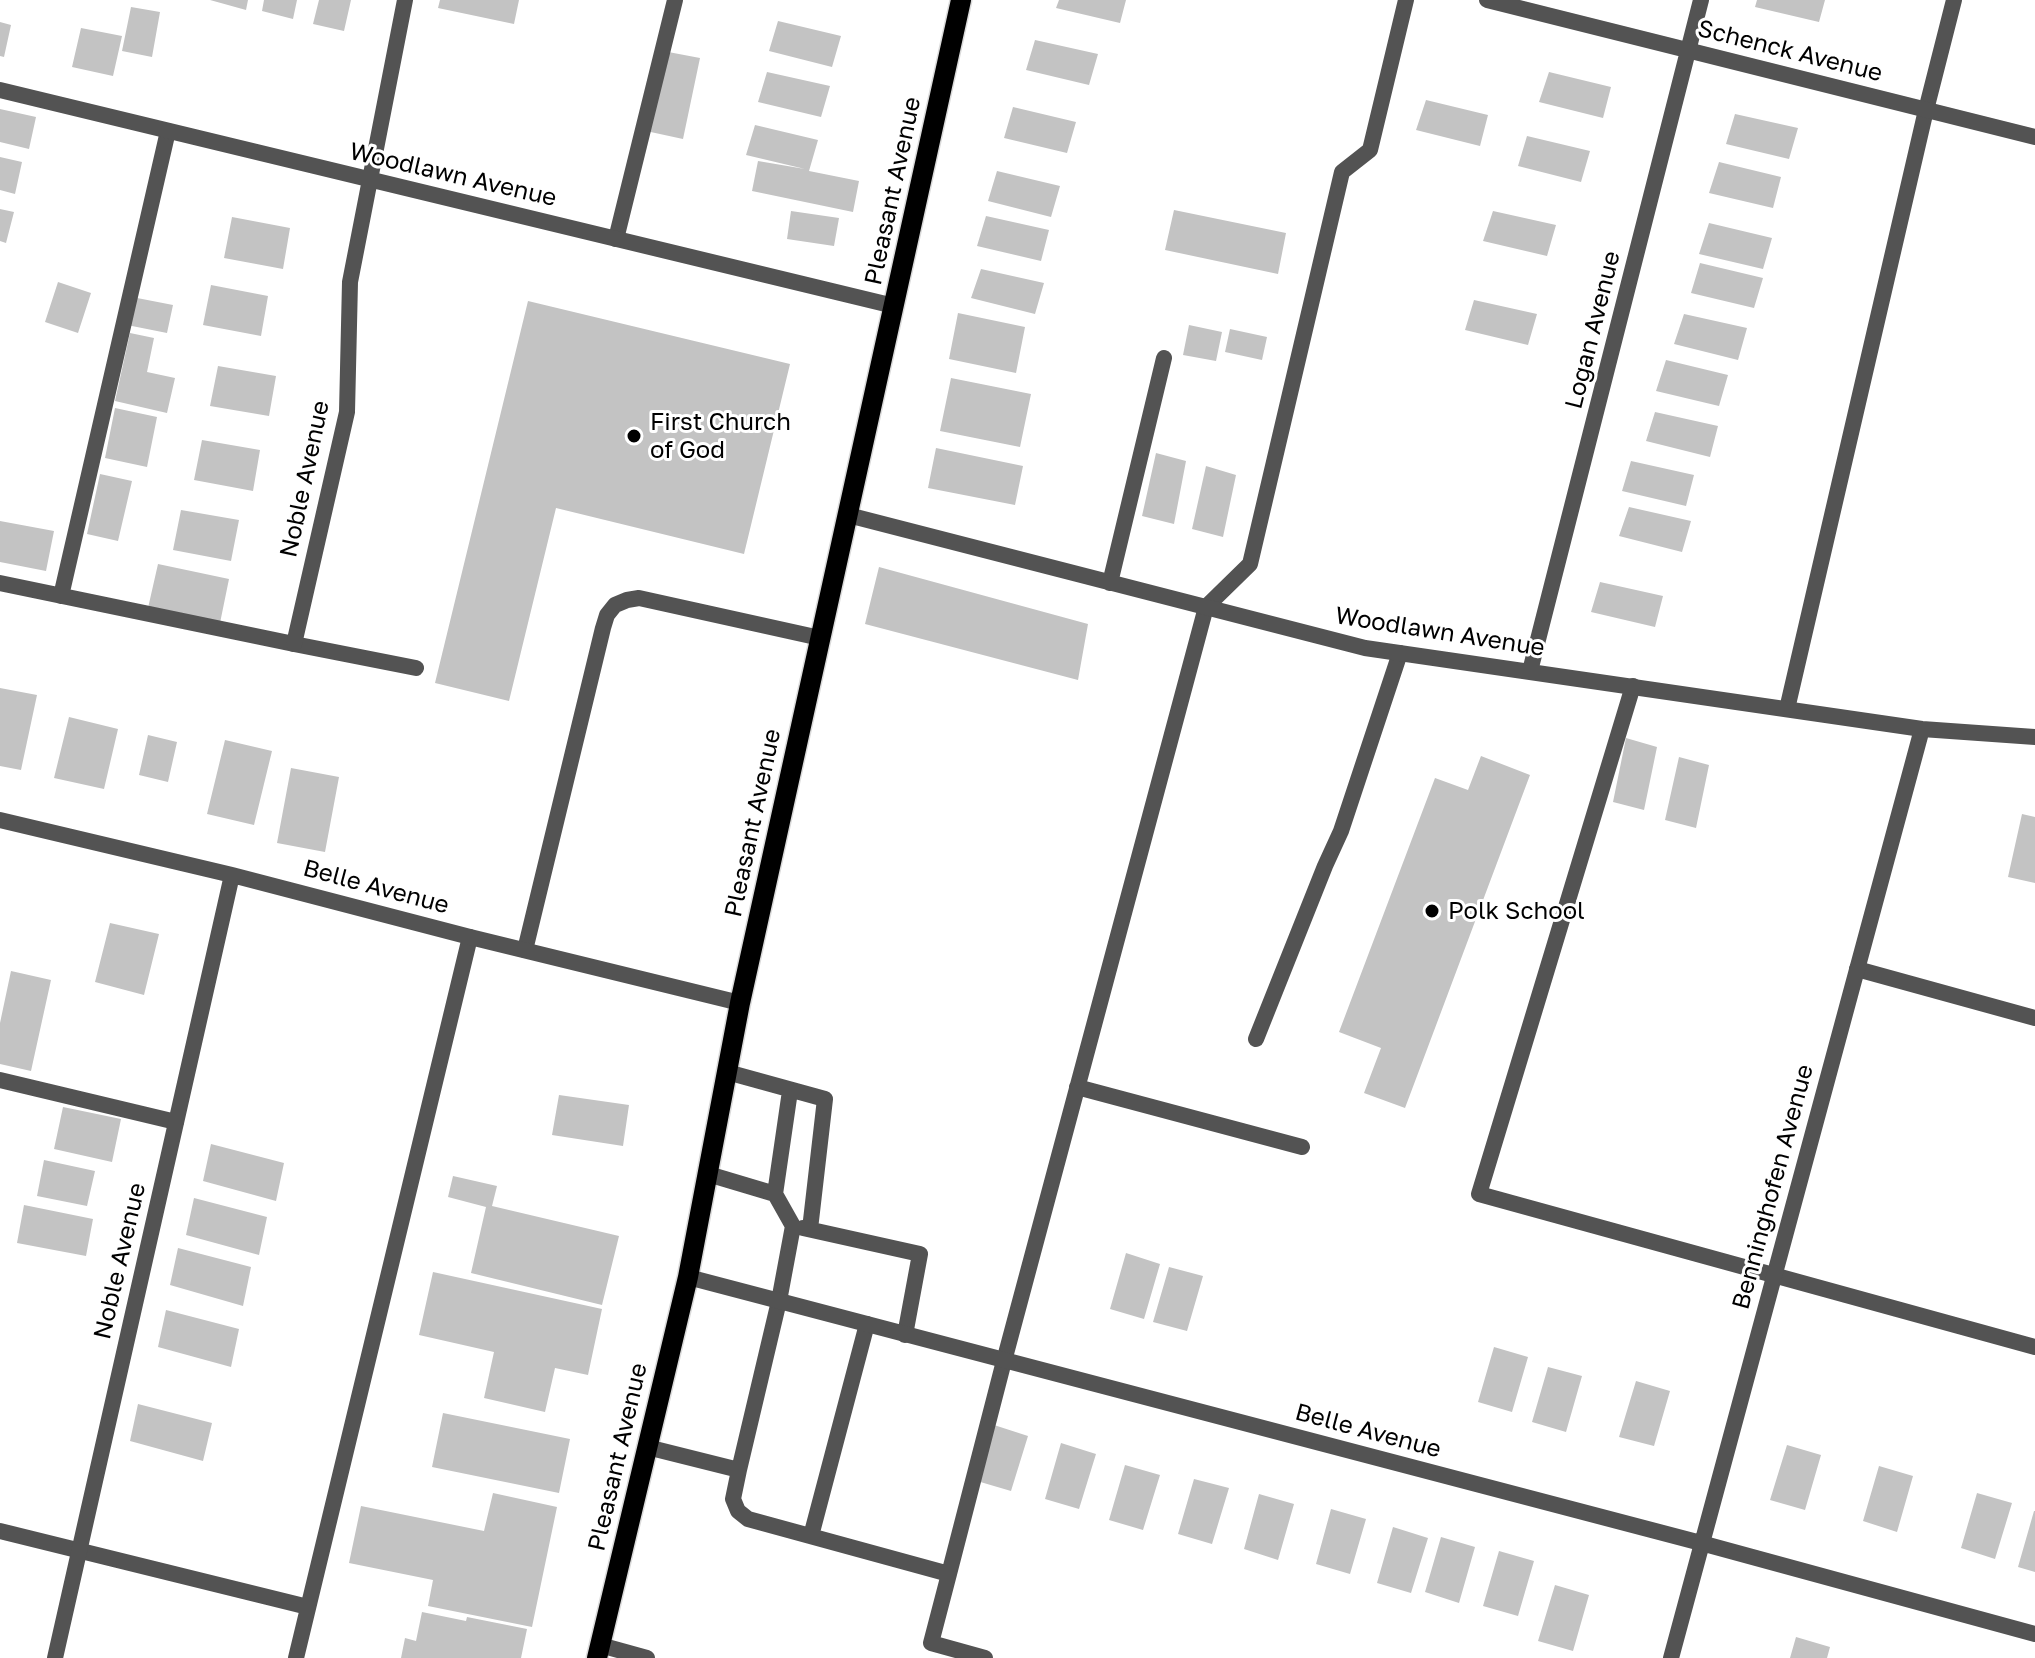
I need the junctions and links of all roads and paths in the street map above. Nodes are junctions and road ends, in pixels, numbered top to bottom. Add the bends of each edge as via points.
1 (405, 0) edge
2 (675, 0) edge
3 (961, 0) edge
4 (1406, 0) edge
5 (1487, 0) edge
6 (1701, 0) edge
7 (1954, 0) edge
8 (1689, 51) junction
9 (0, 90) edge
10 (1926, 110) junction
11 (168, 131) junction
12 (2035, 137) edge
13 (371, 180) junction
14 (616, 239) junction
15 (894, 306) junction
16 (1164, 358) dead end
17 (848, 515) junction
18 (0, 583) edge
19 (1110, 583) junction
20 (61, 596) junction
21 (1206, 607) junction
22 (820, 638) junction
23 (294, 644) junction
24 (1400, 653) junction
25 (416, 668) dead end
26 (1530, 671) junction
27 (1633, 686) junction
28 (1787, 709) junction
29 (1922, 729) junction
30 (2035, 737) edge
31 (0, 820) edge
32 (232, 875) junction
33 (470, 937) junction
34 (525, 950) junction
35 (1857, 969) junction
36 (740, 1003) junction
37 (2035, 1018) edge
38 (1256, 1039) dead end
39 (727, 1072) junction
40 (0, 1080) edge
41 (1077, 1087) junction
42 (790, 1091) junction
43 (176, 1122) junction
44 (1302, 1147) dead end
45 (708, 1174) junction
46 (775, 1194) junction
47 (802, 1227) junction
48 (1774, 1274) junction
49 (688, 1277) junction
50 (779, 1301) junction
51 (867, 1324) junction
52 (905, 1335) junction
53 (2035, 1347) edge
54 (1004, 1361) junction
55 (647, 1447) junction
56 (739, 1470) junction
57 (0, 1531) edge
58 (811, 1536) junction
59 (1701, 1543) junction
60 (79, 1550) junction
61 (949, 1574) junction
62 (308, 1607) junction
63 (2035, 1634) edge
64 (599, 1651) edge
65 (55, 1658) edge
66 (296, 1658) edge
67 (647, 1658) edge
68 (985, 1658) edge
69 (1671, 1658) edge

1 - 13 street, Noble Avenue
2 - 14 street
3 - 15 main road, Pleasant Avenue
4 - 21 street via 1370,150 1342,172 1250,564
5 - 8 street, Schenck Avenue
6 - 8 street, Logan Avenue
7 - 10 street
8 - 10 street, Schenck Avenue
8 - 26 street, Logan Avenue
9 - 11 street, Woodlawn Avenue
10 - 12 street, Schenck Avenue
10 - 28 street
11 - 13 street, Woodlawn Avenue
11 - 20 street
13 - 14 street, Woodlawn Avenue
13 - 23 street, Noble Avenue via 350,282 347,412
14 - 15 street, Woodlawn Avenue
15 - 17 main road, Pleasant Avenue
16 - 19 street
17 - 19 street, Woodlawn Avenue
17 - 22 main road, Pleasant Avenue
18 - 20 street
19 - 21 street, Woodlawn Avenue
20 - 23 street
21 - 24 street, Woodlawn Avenue
21 - 41 street
22 - 34 street via 639,598 615,605 603,628
22 - 36 main road, Pleasant Avenue
23 - 25 street
24 - 26 street, Woodlawn Avenue
24 - 38 street via 1341,831
26 - 27 street, Woodlawn Avenue
27 - 28 street, Woodlawn Avenue
27 - 48 street via 1479,1194
28 - 29 street, Woodlawn Avenue
29 - 30 street, Woodlawn Avenue
29 - 35 street, Benninghofen Avenue
31 - 32 street, Belle Avenue
32 - 33 street, Belle Avenue
32 - 43 street, Noble Avenue
33 - 34 street, Belle Avenue
33 - 62 street
34 - 36 street, Belle Avenue
35 - 37 street
35 - 48 street, Benninghofen Avenue
36 - 39 main road, Pleasant Avenue
39 - 42 street
39 - 45 main road, Pleasant Avenue
40 - 43 street
41 - 44 street
41 - 54 street
42 - 46 street
42 - 47 street via 825,1099
43 - 60 street, Noble Avenue
45 - 46 street
45 - 49 main road, Pleasant Avenue
46 - 47 street
47 - 50 street
47 - 52 street via 920,1254
48 - 53 street
48 - 59 street, Benninghofen Avenue
49 - 50 street, Belle Avenue
49 - 55 main road, Pleasant Avenue
50 - 51 street, Belle Avenue
50 - 56 street
51 - 52 street, Belle Avenue
51 - 58 street
52 - 54 street, Belle Avenue
54 - 59 street, Belle Avenue
54 - 61 street
55 - 56 street
55 - 64 main road, Pleasant Avenue
56 - 58 street via 733,1499 738,1511 748,1519
57 - 60 street
58 - 61 street
59 - 63 street, Belle Avenue
59 - 69 street, Benninghofen Avenue
60 - 62 street
60 - 65 street, Noble Avenue
61 - 68 street via 931,1643
62 - 66 street
64 - 67 street

